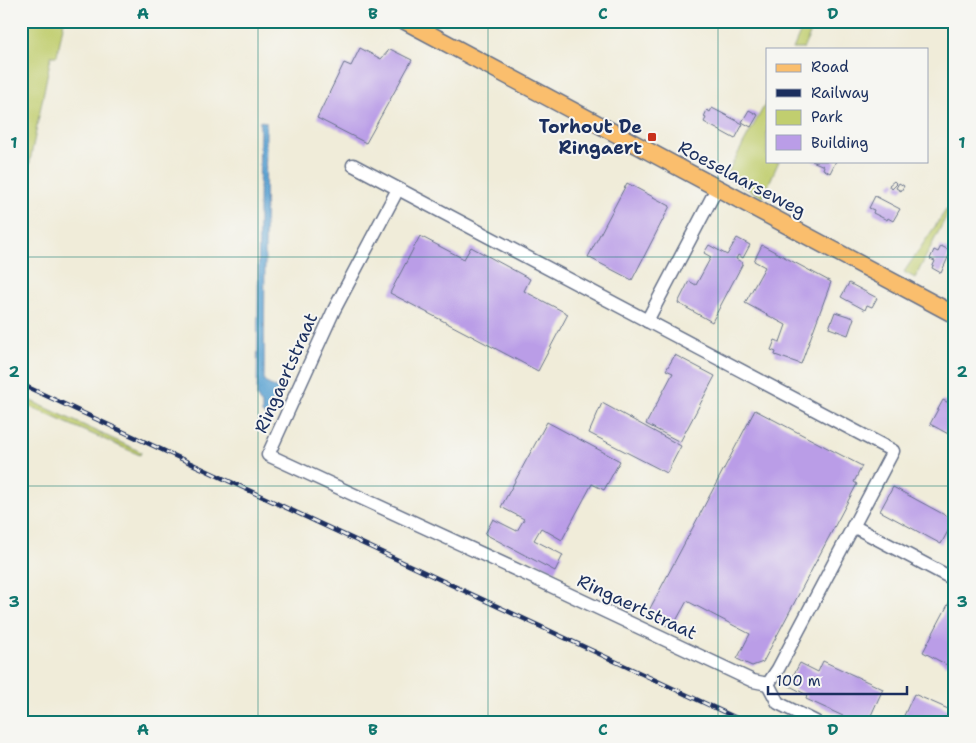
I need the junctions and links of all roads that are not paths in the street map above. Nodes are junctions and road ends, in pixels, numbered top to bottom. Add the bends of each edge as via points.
1 (405, 21) edge
2 (353, 165) dead end
3 (717, 188) junction
4 (398, 189) junction
5 (955, 315) edge
6 (647, 321) junction
7 (853, 526) junction
8 (955, 580) edge
9 (768, 684) junction
10 (816, 722) edge

1 - 3 main road, Roeselaarseweg
2 - 4 street
3 - 5 main road, Roeselaarseweg
3 - 6 street
4 - 6 street
4 - 9 street, Ringaertstraat via 334,310 268,455 753,681
6 - 7 street via 893,451
7 - 8 street
7 - 9 street
9 - 10 street via 778,703

